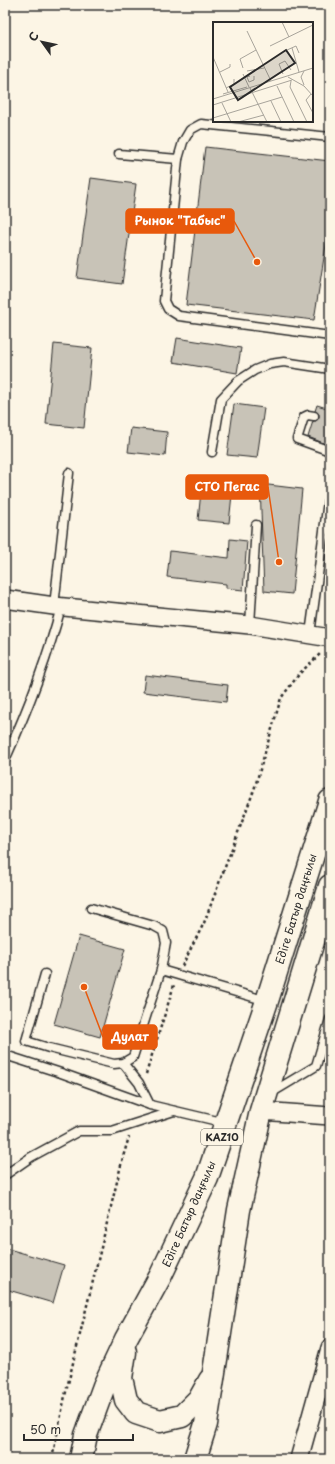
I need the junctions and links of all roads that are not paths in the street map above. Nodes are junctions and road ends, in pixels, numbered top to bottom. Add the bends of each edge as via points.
1 (330, 137) edge
2 (119, 154) dead end
3 (178, 159) junction
4 (330, 336) edge
5 (330, 368) edge
6 (314, 416) dead end
7 (330, 451) edge
8 (212, 452) dead end
9 (69, 473) dead end
10 (330, 495) edge
11 (256, 525) dead end
12 (5, 599) edge
13 (58, 606) junction
14 (250, 625) junction
15 (310, 634) junction
16 (328, 644) edge
17 (5, 760) edge
18 (330, 801) edge
19 (330, 886) edge
20 (91, 908) dead end
21 (161, 970) junction
22 (45, 974) dead end
23 (267, 1001) junction
24 (330, 1019) edge
25 (5, 1055) edge
26 (123, 1063) junction
27 (150, 1104) junction
28 (263, 1104) junction
29 (176, 1110) junction
30 (330, 1116) edge
31 (226, 1123) junction
32 (5, 1175) edge
33 (126, 1339) junction
34 (330, 1348) edge
35 (215, 1371) junction
36 (81, 1459) edge
37 (195, 1459) edge
38 (298, 1459) edge

1 - 3 lane via 201,124 190,130
2 - 3 lane
3 - 4 lane via 164,301 168,309 179,316
5 - 8 lane via 284,362 270,364 238,381 221,399
6 - 7 lane via 304,417 297,439
9 - 13 lane
10 - 15 lane
11 - 14 lane
12 - 13 street
13 - 14 street
13 - 17 lane via 53,640 33,698
14 - 15 street
15 - 16 street
18 - 23 main road, Едіге Батыр даңғылы / KAZ10
19 - 28 main road, KAZ10
20 - 21 lane via 154,926 163,931 166,943
21 - 23 lane
21 - 26 lane via 133,1058
22 - 26 lane via 26,1041 114,1064
23 - 31 main road, Едіге Батыр даңғылы / KAZ10
24 - 28 lane via 316,1066
25 - 27 lane
26 - 27 lane
27 - 29 lane
28 - 30 street
28 - 35 main road, KAZ10 via 239,1210
29 - 31 lane
29 - 32 lane via 112,1131 79,1131 31,1157
31 - 33 main road, Едіге Батыр даңғылы / KAZ10 via 207,1178 161,1275
33 - 35 main road via 121,1378 126,1400 136,1413 160,1421 182,1416 200,1398
33 - 36 main road, Едіге Батыр даңғылы / KAZ10 via 104,1386 86,1435
34 - 38 street
35 - 37 main road, KAZ10 via 206,1424

